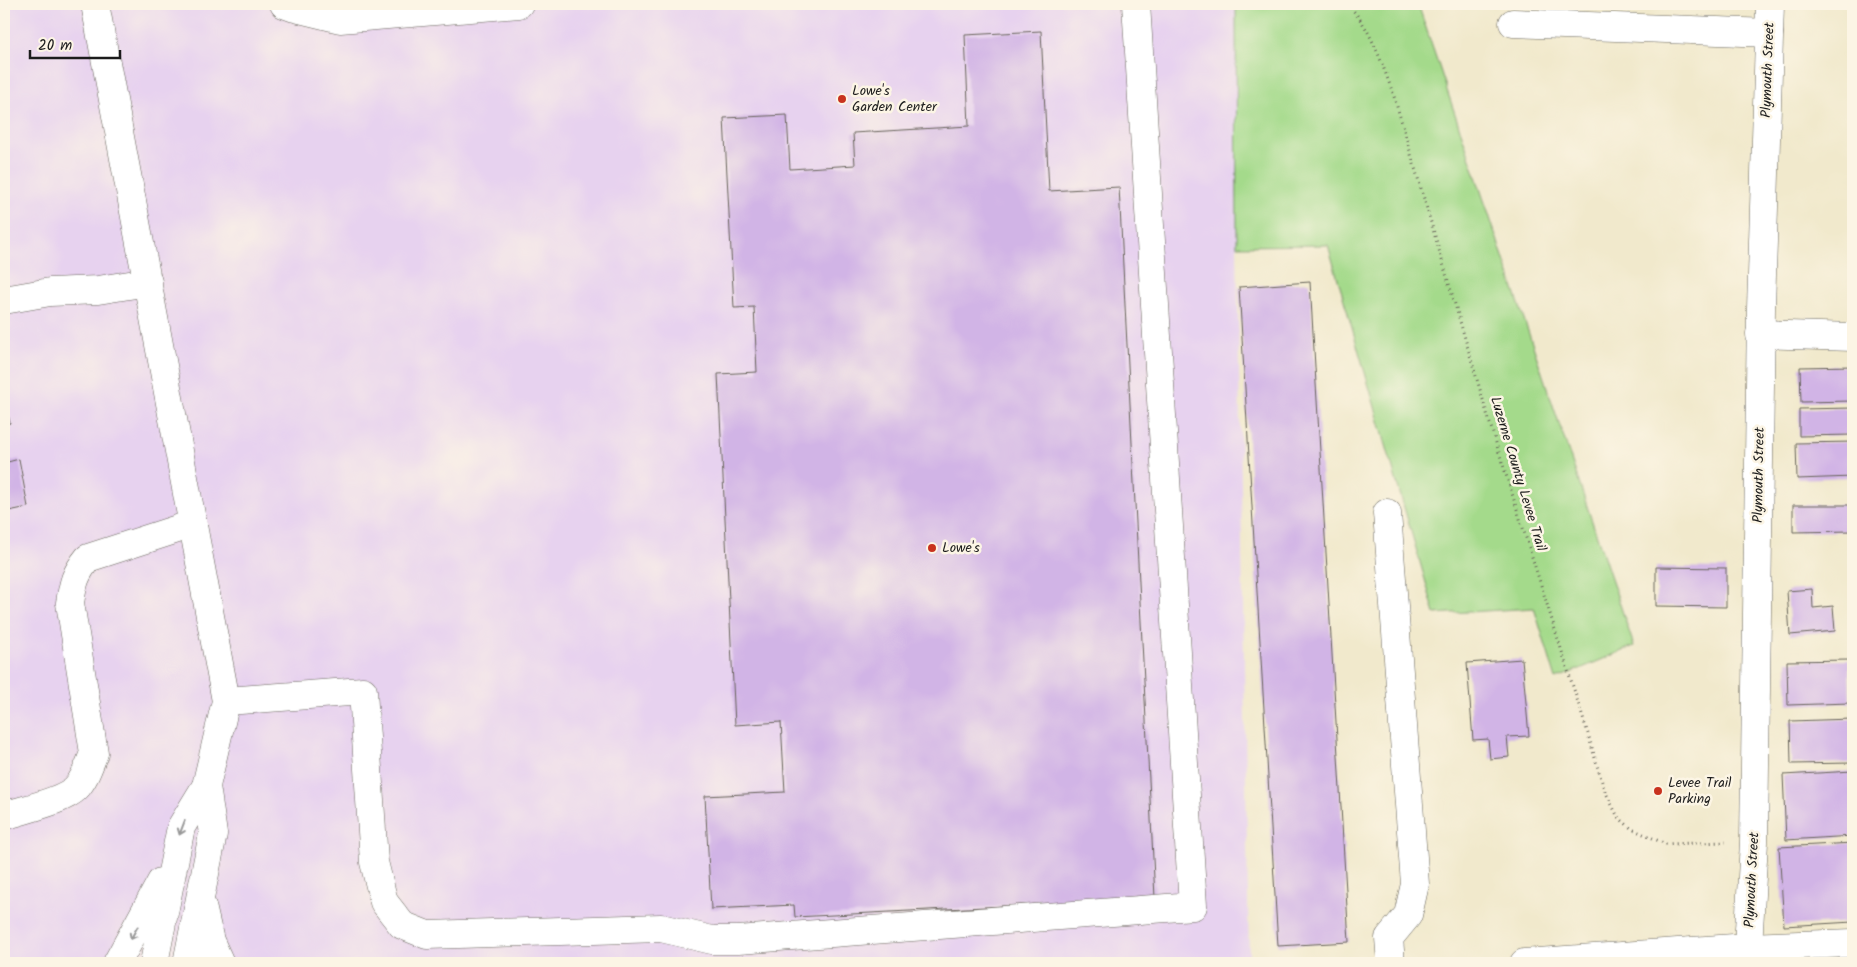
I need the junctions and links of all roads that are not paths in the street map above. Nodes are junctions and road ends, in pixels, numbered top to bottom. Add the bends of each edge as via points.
1 (95, 4) edge
2 (284, 4) edge
3 (519, 4) edge
4 (1136, 4) edge
5 (1770, 4) edge
6 (1513, 22) dead end
7 (1769, 33) junction
8 (148, 282) junction
9 (4, 300) edge
10 (1760, 334) junction
11 (1853, 338) edge
12 (1387, 514) dead end
13 (193, 524) junction
14 (226, 701) junction
15 (206, 786) junction
16 (4, 816) edge
17 (174, 859) junction
18 (200, 899) junction
19 (1748, 947) junction
20 (1852, 950) edge
21 (1664, 959) edge
22 (117, 963) edge
23 (154, 963) edge
24 (187, 963) edge
25 (220, 963) edge
26 (1392, 963) edge
27 (1524, 963) edge

1 - 8 street
2 - 3 street via 340,19
4 - 14 street via 1193,906 738,940 712,940 661,928 427,936 402,925 384,902 374,862 363,691
5 - 7 street, Plymouth Street
6 - 7 street
7 - 10 street, Plymouth Street
8 - 9 street
8 - 13 street
10 - 11 street
10 - 19 street, Plymouth Street via 1754,842
12 - 26 street via 1415,884 1408,915 1389,938
13 - 14 street
13 - 16 street via 88,558 79,569 70,603 94,753 76,788 66,796
14 - 15 street
15 -> 17 street via 181,827
15 - 18 street via 213,834
17 -> 22 street
17 - 23 street
18 - 24 street
18 - 25 street via 210,940
19 - 20 street
19 - 21 street
21 - 27 street

